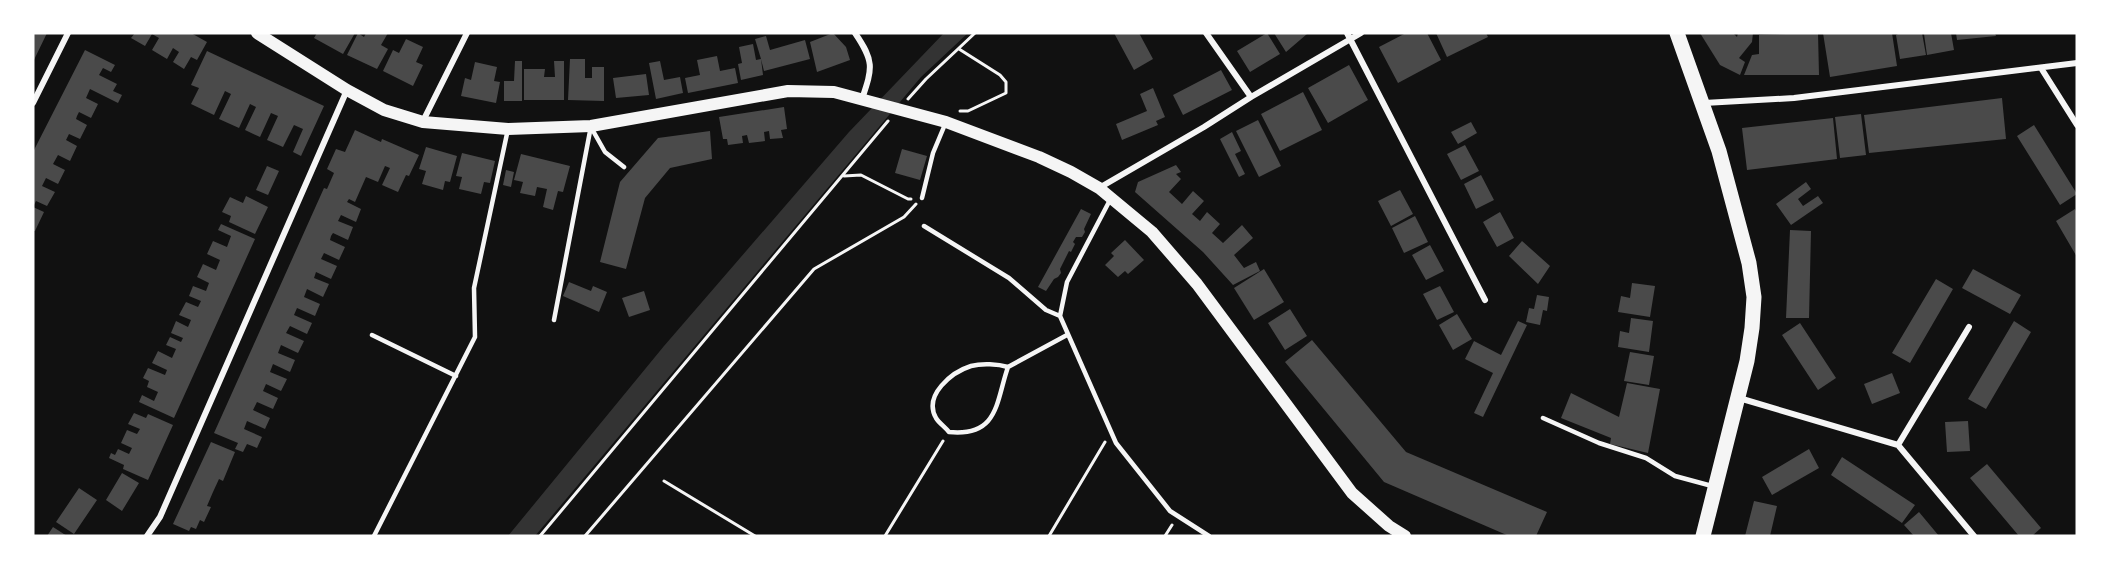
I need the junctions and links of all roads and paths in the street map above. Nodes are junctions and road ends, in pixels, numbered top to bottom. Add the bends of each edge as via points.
1 (68, 33) edge
2 (467, 33) edge
3 (855, 33) edge
4 (864, 33) edge
5 (1206, 33) edge
6 (1361, 33) edge
7 (1677, 33) edge
8 (265, 35) edge
9 (1349, 36) edge
10 (860, 40) junction
11 (958, 49) dead end
12 (2077, 63) edge
13 (2041, 68) junction
14 (347, 90) junction
15 (1251, 97) junction
16 (865, 100) junction
17 (33, 103) edge
18 (1704, 103) junction
19 (423, 122) junction
20 (950, 124) junction
21 (2077, 125) edge
22 (591, 126) junction
23 (508, 129) junction
24 (624, 167) dead end
25 (1099, 188) junction
26 (1112, 197) junction
27 (922, 198) junction
28 (924, 226) dead end
29 (1485, 300) dead end
30 (1060, 316) junction
31 (554, 320) dead end
32 (1969, 327) dead end
33 (372, 335) dead end
34 (1067, 335) junction
35 (1008, 367) junction
36 (456, 376) junction
37 (1738, 398) junction
38 (1543, 418) dead end
39 (949, 432) junction
40 (1111, 433) junction
41 (1898, 445) junction
42 (664, 481) dead end
43 (1715, 487) junction
44 (147, 536) edge
45 (374, 536) edge
46 (540, 536) edge
47 (585, 536) edge
48 (756, 536) edge
49 (885, 536) edge
50 (1049, 536) edge
51 (1209, 536) edge
52 (1405, 536) edge
53 (1703, 536) edge
54 (1974, 536) edge

1 - 17 street
2 - 19 street
3 - 10 street
4 - 10 lane
5 - 15 street
6 - 9 street
7 - 18 main road
8 - 14 main road
9 - 15 street
9 - 29 street
10 - 16 street via 868,54 871,72
11 - 20 path via 1000,75 1006,82 1006,93 968,111 961,110
12 - 13 street
13 - 18 street via 1794,98
13 - 21 street
14 - 19 main road via 384,110
14 - 44 street via 159,517
15 - 25 street
16 - 20 main road
16 - 22 main road via 834,92 788,91
18 - 37 main road via 1734,202 1754,297
19 - 23 main road
20 - 25 main road via 1039,157
20 - 27 lane via 933,153
22 - 23 main road
22 - 24 lane via 605,152
22 - 31 lane
23 - 36 lane via 474,288 476,337
25 - 26 main road
26 - 30 lane via 1067,282
26 - 52 main road via 1152,232 1197,284 1352,493
27 - 46 path via 908,199 861,175 844,176
27 - 47 path via 904,217 813,269
28 - 30 lane via 1009,278 1030,299
30 - 34 lane
32 - 41 street
33 - 36 lane
34 - 35 lane
34 - 40 lane
35 - 39 lane via 996,409 986,422 966,433
35 - 39 lane via 974,365 944,383 935,394 933,407 935,416
36 - 45 lane
37 - 41 street
37 - 43 main road
38 - 43 lane via 1599,443 1646,458 1675,476
39 - 49 path
40 - 50 path
40 - 51 lane via 1170,511
41 - 54 street
42 - 48 path
43 - 53 main road

